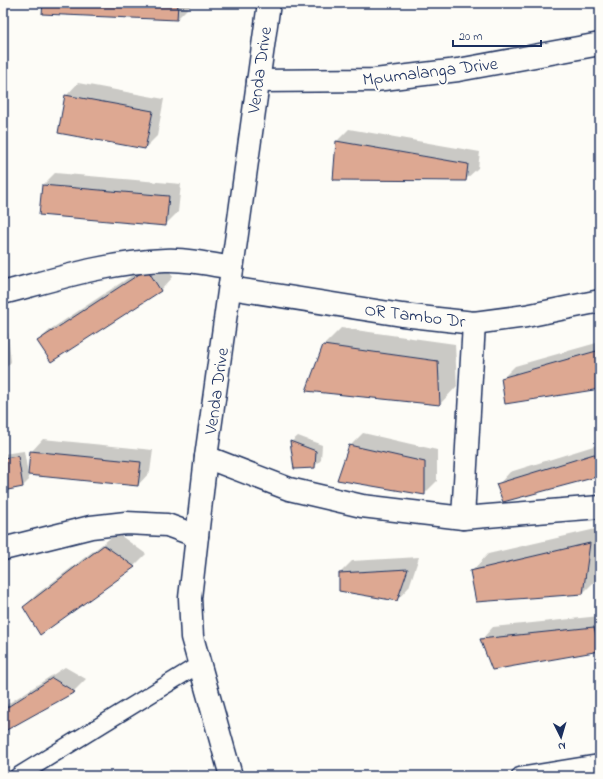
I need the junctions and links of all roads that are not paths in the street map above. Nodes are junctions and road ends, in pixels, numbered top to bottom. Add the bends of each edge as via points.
1 (268, 3) edge
2 (600, 44) edge
3 (258, 81) junction
4 (231, 278) junction
5 (3, 293) edge
6 (600, 301) edge
7 (474, 322) junction
8 (206, 457) junction
9 (600, 507) edge
10 (463, 518) junction
11 (197, 536) junction
12 (3, 549) edge
13 (200, 664) junction
14 (600, 763) edge
15 (18, 776) edge
16 (231, 776) edge
17 (520, 776) edge

1 - 3 street, Venda Drive
2 - 3 street, Mpumalanga Drive via 458,70 375,80
3 - 4 street, Venda Drive
4 - 5 street, OR Tambo Dr via 202,262 166,260 95,269
4 - 7 street, OR Tambo Dr via 402,315
4 - 8 street, Venda Drive
6 - 7 street, OR Tambo Dr via 526,316
7 - 10 street
8 - 10 street via 289,489 362,506
8 - 11 street, Venda Drive
9 - 10 street
11 - 12 street via 167,525 126,523 91,527
11 - 13 street, Venda Drive via 190,598 192,637
13 - 15 lane
13 - 16 street, Venda Drive
14 - 17 lane

